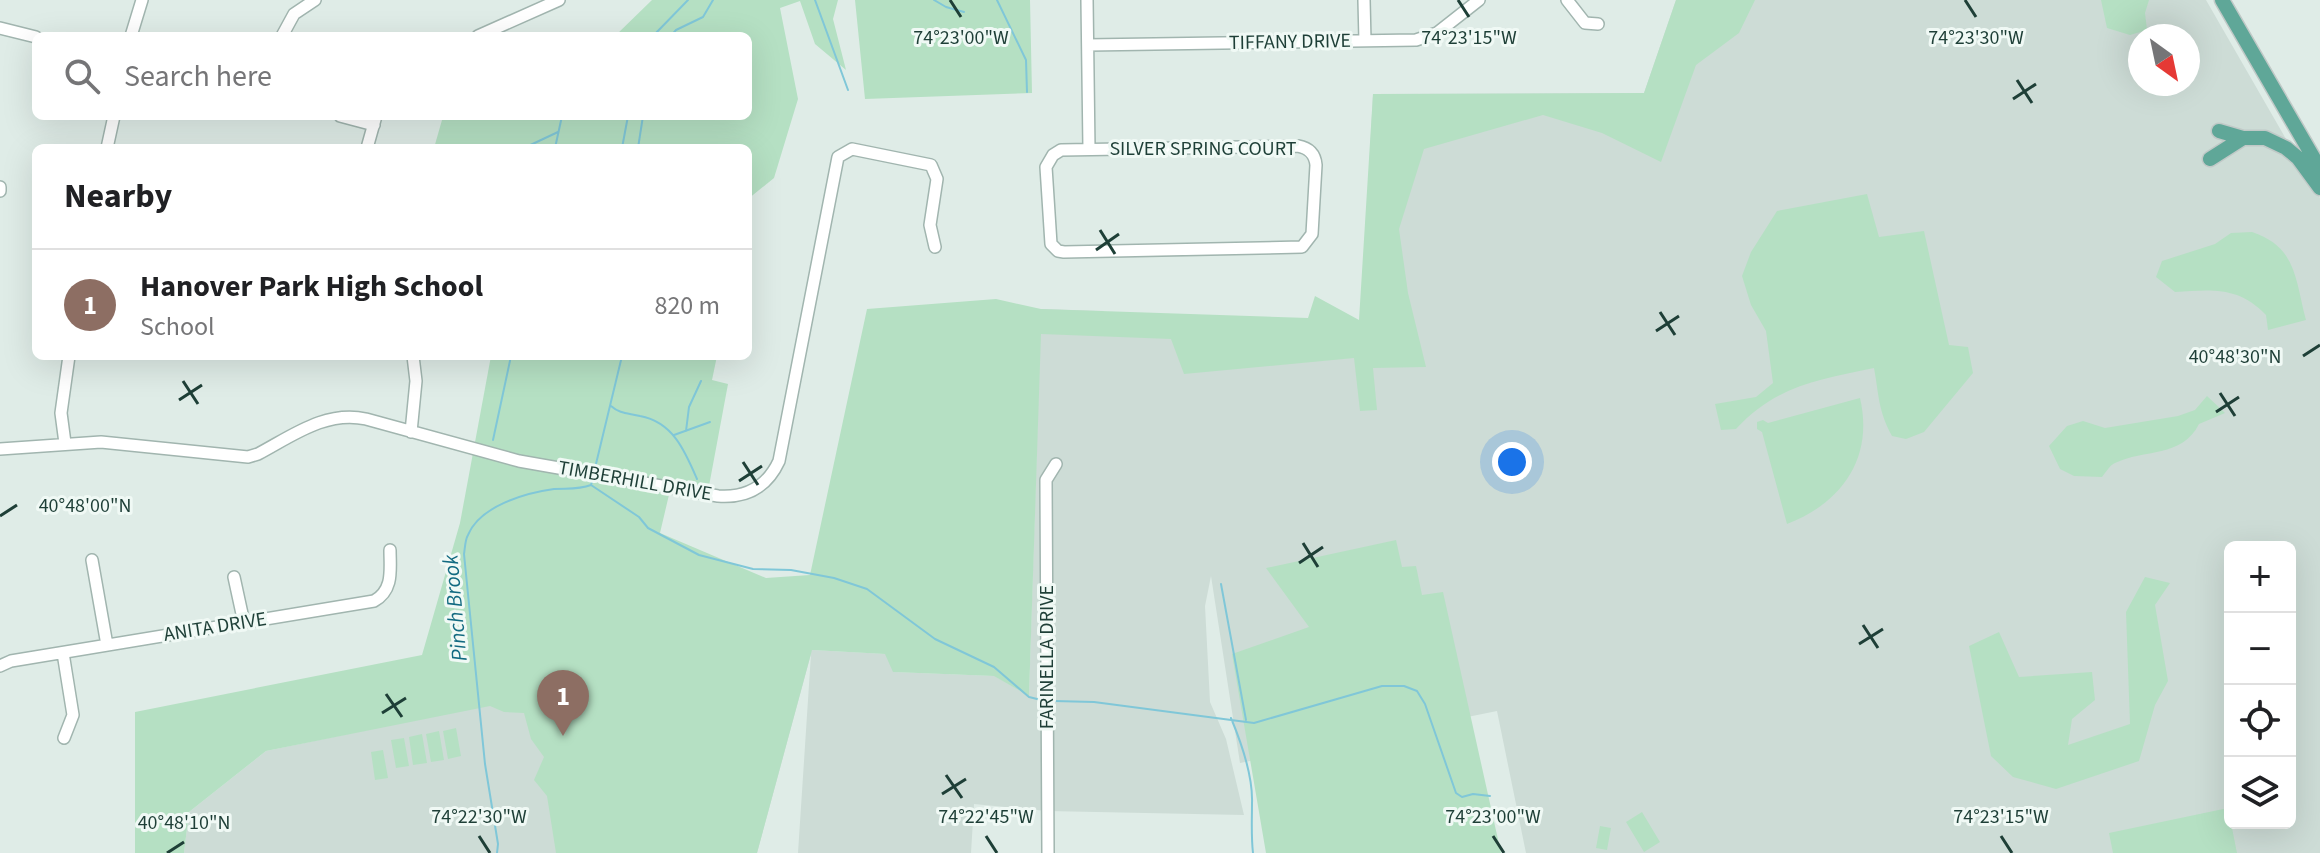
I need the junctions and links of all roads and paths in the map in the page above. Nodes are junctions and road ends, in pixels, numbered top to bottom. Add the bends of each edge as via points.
1 (142, 0) edge
2 (315, 0) edge
3 (559, 0) edge
4 (1087, 0) edge
5 (1364, 0) edge
6 (1479, 0) edge
7 (1567, 0) edge
8 (2222, 0) edge
9 (1598, 24) dead end
10 (0, 28) edge
11 (132, 32) edge
12 (284, 32) edge
13 (487, 32) edge
14 (32, 36) edge
15 (1365, 41) junction
16 (1088, 45) junction
17 (113, 120) edge
18 (375, 120) edge
19 (2219, 131) dead end
20 (2243, 138) junction
21 (108, 144) edge
22 (368, 144) edge
23 (1089, 149) junction
24 (2210, 159) dead end
25 (2320, 169) edge
26 (2320, 188) edge
27 (935, 247) dead end
28 (68, 360) edge
29 (413, 360) edge
30 (411, 432) junction
31 (65, 443) junction
32 (0, 449) edge
33 (1056, 464) dead end
34 (390, 550) dead end
35 (92, 560) dead end
36 (234, 577) dead end
37 (244, 623) junction
38 (107, 645) junction
39 (63, 653) junction
40 (0, 666) edge
41 (64, 738) dead end
42 (1048, 853) edge

1 - 11 street
2 - 12 street via 294,14
3 - 13 street
4 - 16 street
5 - 15 street
6 - 15 street, TIFFANY DRIVE via 1428,37
7 - 9 street via 1585,23
8 - 25 main road
10 - 14 street
15 - 16 street, TIFFANY DRIVE
16 - 23 street
17 - 21 street
18 - 22 street
19 - 20 main road
20 - 24 main road
20 - 26 main road via 2265,138 2286,148
23 - 23 street, SILVER SPRING COURT via 1061,150 1046,167 1049,239 1058,251 1297,249 1310,240 1316,165 1303,147
27 - 30 street, TIMBERHILL DRIVE via 930,225 937,179 931,165 852,149 842,153 835,162 779,461 751,492 730,497 519,461
28 - 31 street via 61,413
29 - 30 street
30 - 31 street, TIMBERHILL DRIVE via 335,417 239,458 101,442
31 - 32 street, TIMBERHILL DRIVE
33 - 42 street, FARINELLA DRIVE via 1046,480
34 - 37 street, ANITA DRIVE via 389,585 378,599
35 - 38 street
36 - 37 street
37 - 38 street, ANITA DRIVE
38 - 39 street, ANITA DRIVE
39 - 40 street, ANITA DRIVE
39 - 41 street via 73,715

